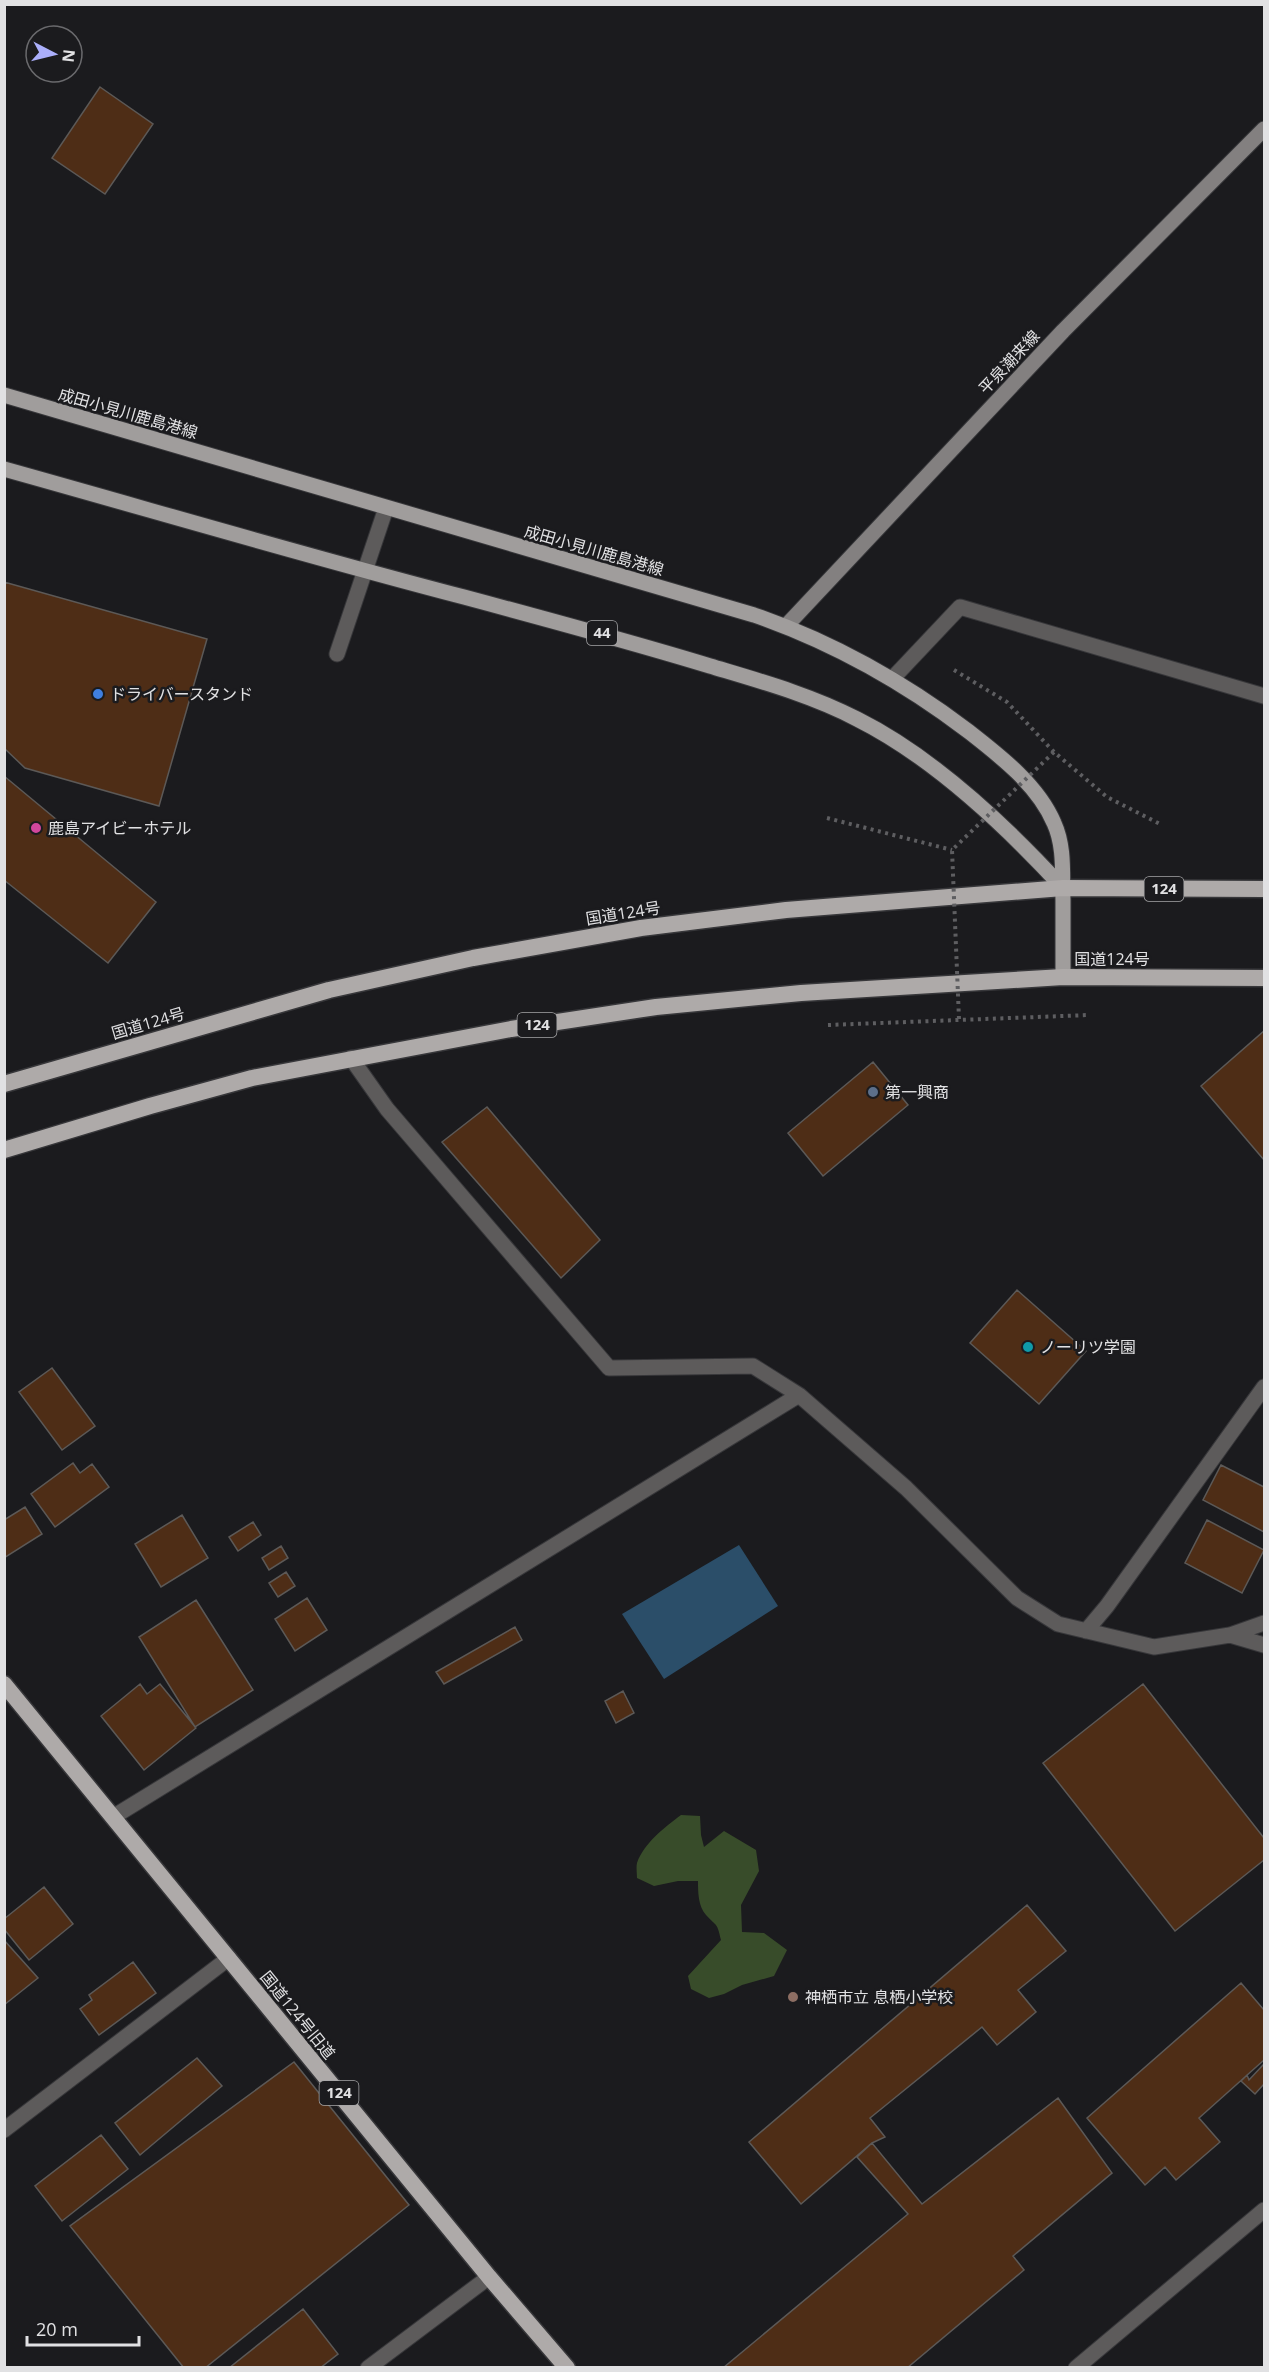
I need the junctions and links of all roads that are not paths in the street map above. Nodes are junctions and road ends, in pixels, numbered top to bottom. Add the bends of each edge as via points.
1 (1264, 129) edge
2 (4, 395) edge
3 (4, 469) edge
4 (386, 508) junction
5 (365, 571) junction
6 (786, 626) junction
7 (337, 654) dead end
8 (892, 679) junction
9 (1264, 696) edge
10 (1062, 888) junction
11 (1264, 889) edge
12 (1063, 977) junction
13 (1264, 978) edge
14 (351, 1058) junction
15 (4, 1084) edge
16 (4, 1150) edge
17 (1264, 1387) edge
18 (799, 1395) junction
19 (1264, 1623) edge
20 (1086, 1631) junction
21 (1230, 1635) junction
22 (1264, 1645) edge
23 (4, 1684) edge
24 (113, 1817) junction
25 (229, 1959) junction
26 (4, 2130) edge
27 (1264, 2210) edge
28 (489, 2277) junction
29 (368, 2367) edge
30 (567, 2367) edge
31 (1076, 2367) edge

1 - 6 main road, 平泉潮来線 via 1063,331
2 - 4 main road, 成田小見川鹿島港線
3 - 5 main road, 44
4 - 5 street
4 - 6 main road, 成田小見川鹿島港線
5 - 7 street
5 - 10 main road, 44 via 615,637 825,704 897,742 939,773 1017,839
6 - 8 main road, 成田小見川鹿島港線 via 828,643
8 - 9 street via 960,607
8 - 10 main road, 成田小見川鹿島港線 via 930,702 987,746 1040,800 1059,840
10 - 11 highway, 国道124号 / 124
10 - 12 main road, 成田小見川鹿島港線
10 - 15 highway, 国道124号 / 124 via 786,910 641,928 484,956 329,990
12 - 13 highway, 国道124号 / 124
12 - 14 highway, 国道124号 / 124 via 801,993 656,1007
14 - 16 highway, 国道124号 / 124 via 252,1078
14 - 18 street via 387,1109 609,1368 753,1366
17 - 20 street
18 - 20 street via 906,1488 1017,1598 1058,1624
18 - 24 street
19 - 21 street
20 - 21 street via 1154,1647
21 - 22 street
23 - 24 highway, 国道124号旧道 / 124
24 - 25 highway, 国道124号旧道 / 124
25 - 26 street
25 - 28 highway, 国道124号旧道 / 124
27 - 31 street
28 - 29 street
28 - 30 highway, 国道124号旧道 / 124

